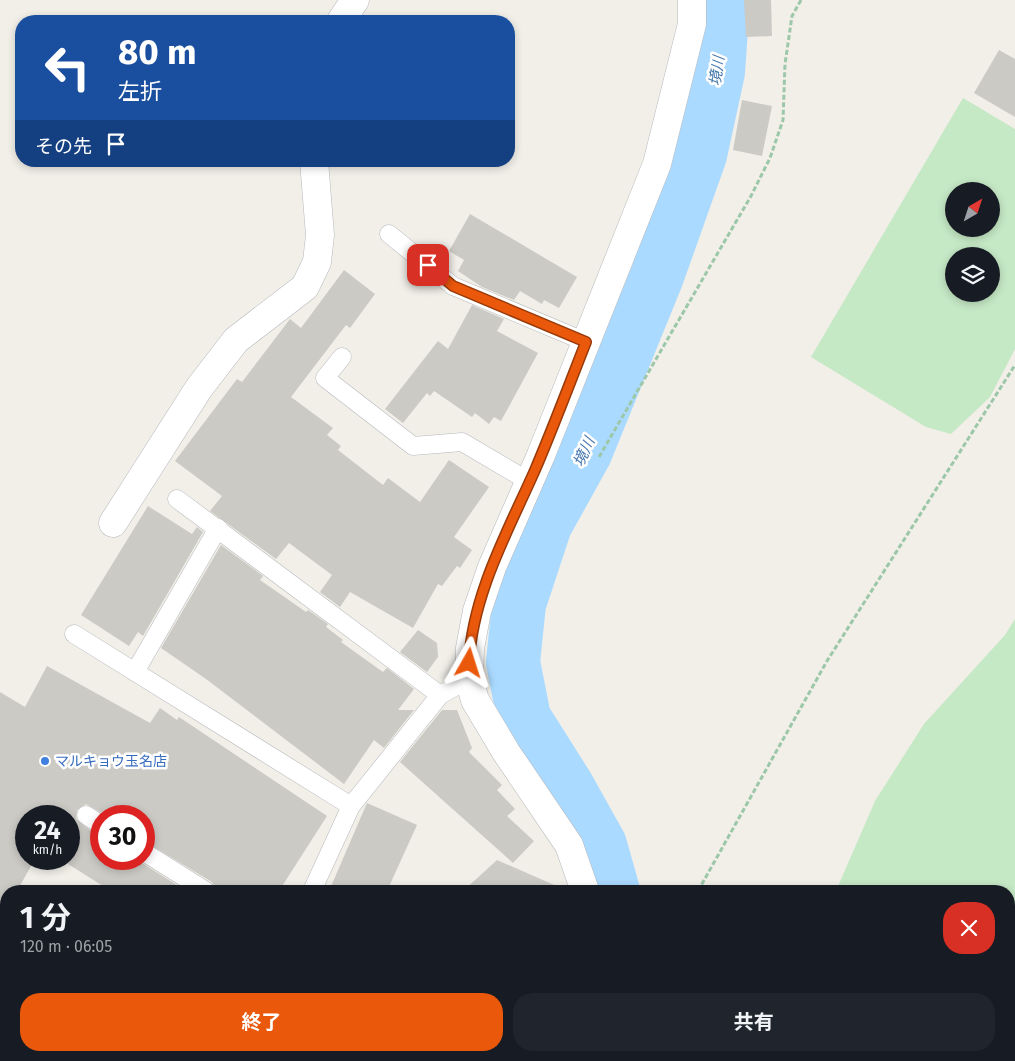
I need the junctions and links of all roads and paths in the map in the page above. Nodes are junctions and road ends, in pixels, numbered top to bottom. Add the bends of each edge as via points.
1 (355, 0) edge
2 (692, 0) edge
3 (801, 0) edge
4 (344, 15) edge
5 (314, 167) edge
6 (389, 234) dead end
7 (586, 342) junction
8 (342, 357) dead end
9 (1015, 365) edge
10 (599, 457) dead end
11 (530, 482) junction
12 (177, 499) dead end
13 (113, 523) dead end
14 (218, 528) junction
15 (74, 634) dead end
16 (135, 672) junction
17 (469, 679) junction
18 (440, 695) junction
19 (351, 806) junction
20 (86, 815) dead end
21 (90, 818) edge
22 (155, 859) edge
23 (196, 885) edge
24 (315, 885) edge
25 (583, 885) edge
26 (701, 885) edge

1 - 4 street
2 - 7 street via 692,24 657,164
3 - 10 path via 792,16 785,64 783,120 770,158
5 - 13 street via 320,235 317,262 305,287 236,340 199,388
6 - 7 lane via 453,286
7 - 11 street
8 - 11 lane via 325,378 413,446 462,442
9 - 26 path via 827,661
11 - 17 street via 492,567 477,611 470,648
12 - 14 lane
14 - 16 lane
14 - 18 lane
15 - 16 lane
16 - 19 lane
17 - 18 lane
17 - 25 street via 476,700 506,752 569,845
18 - 19 lane
19 - 24 lane
20 - 21 lane
22 - 23 lane

